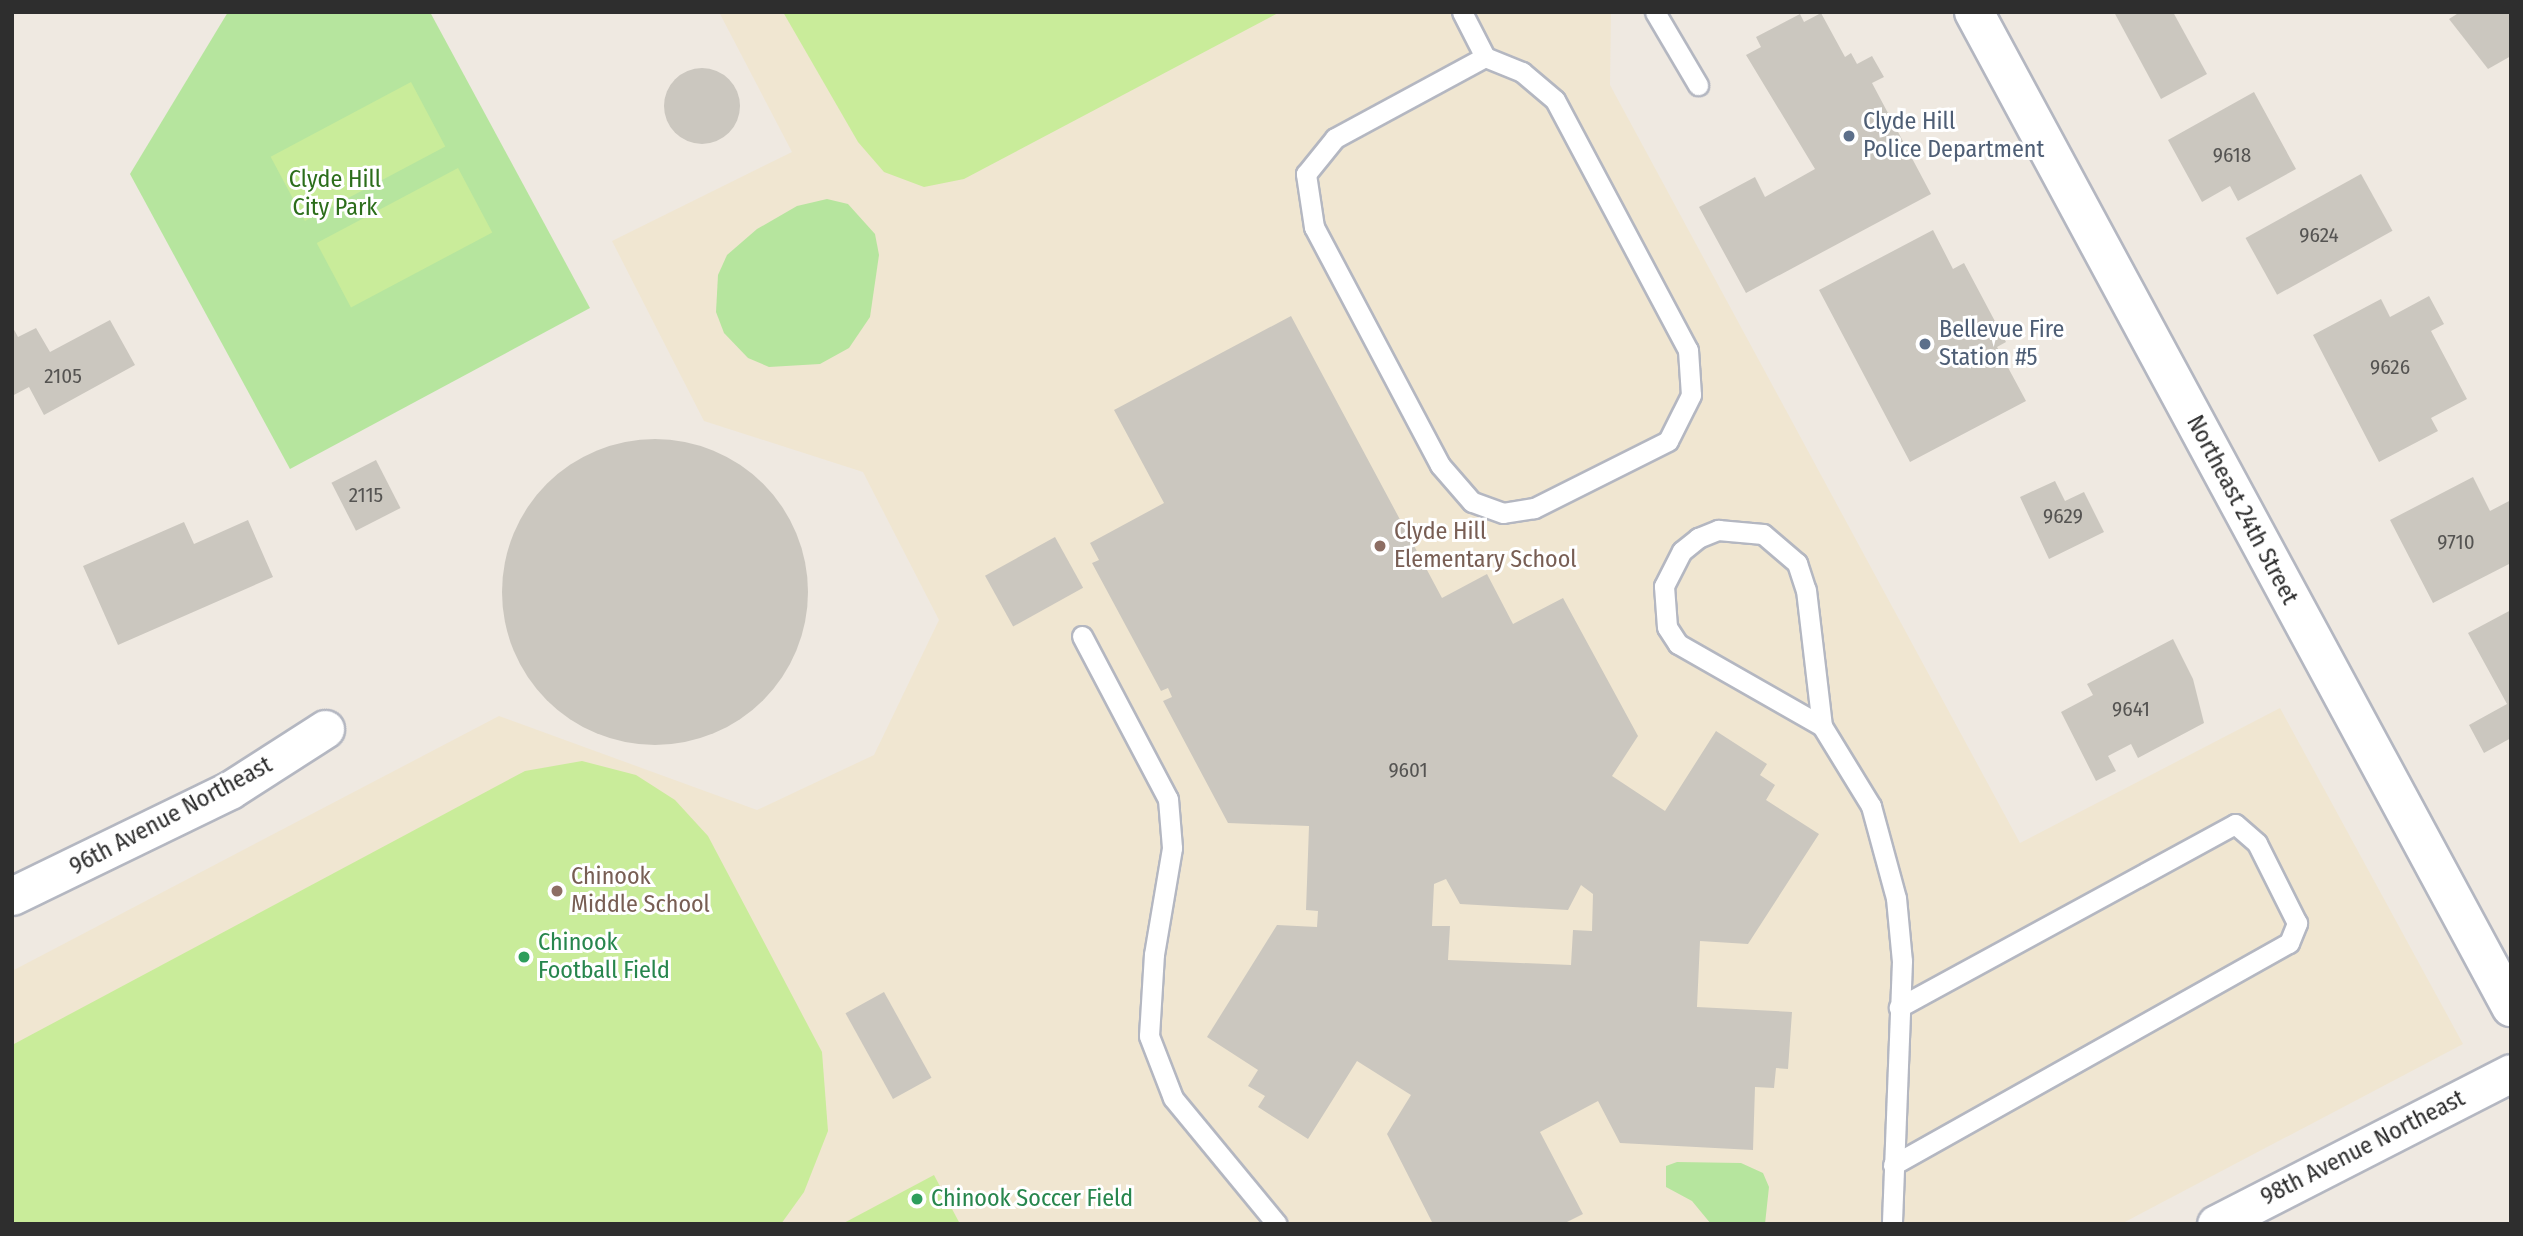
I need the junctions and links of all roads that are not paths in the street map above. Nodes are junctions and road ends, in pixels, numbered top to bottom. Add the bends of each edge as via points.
1 (1462, 12) edge
2 (1654, 12) edge
3 (1973, 12) edge
4 (1485, 57) junction
5 (1698, 85) dead end
6 (1082, 636) dead end
7 (1822, 726) junction
8 (326, 729) dead end
9 (12, 896) edge
10 (1899, 1007) junction
11 (2511, 1007) edge
12 (2511, 1073) edge
13 (1893, 1165) junction
14 (1277, 1224) edge
15 (1892, 1224) edge
16 (2216, 1224) edge

1 - 4 lane
2 - 5 lane
3 - 11 main road, Northeast 24th Street
4 - 4 lane via 1335,138 1306,174 1314,227 1440,465 1472,502 1503,513 1534,508 1668,441 1691,395 1688,350 1555,100 1522,72
6 - 14 lane via 1168,799 1172,848 1154,954 1149,1036 1173,1098
7 - 7 lane via 1678,644 1667,627 1664,586 1682,551 1698,538 1718,530 1763,534 1797,563 1806,590
7 - 10 lane via 1875,819 1896,898
8 - 9 street, 96th Avenue Northeast via 230,790
10 - 13 lane
10 - 13 lane via 2235,824 2257,843 2297,923 2289,943
12 - 16 street, 98th Avenue Northeast
13 - 15 lane

